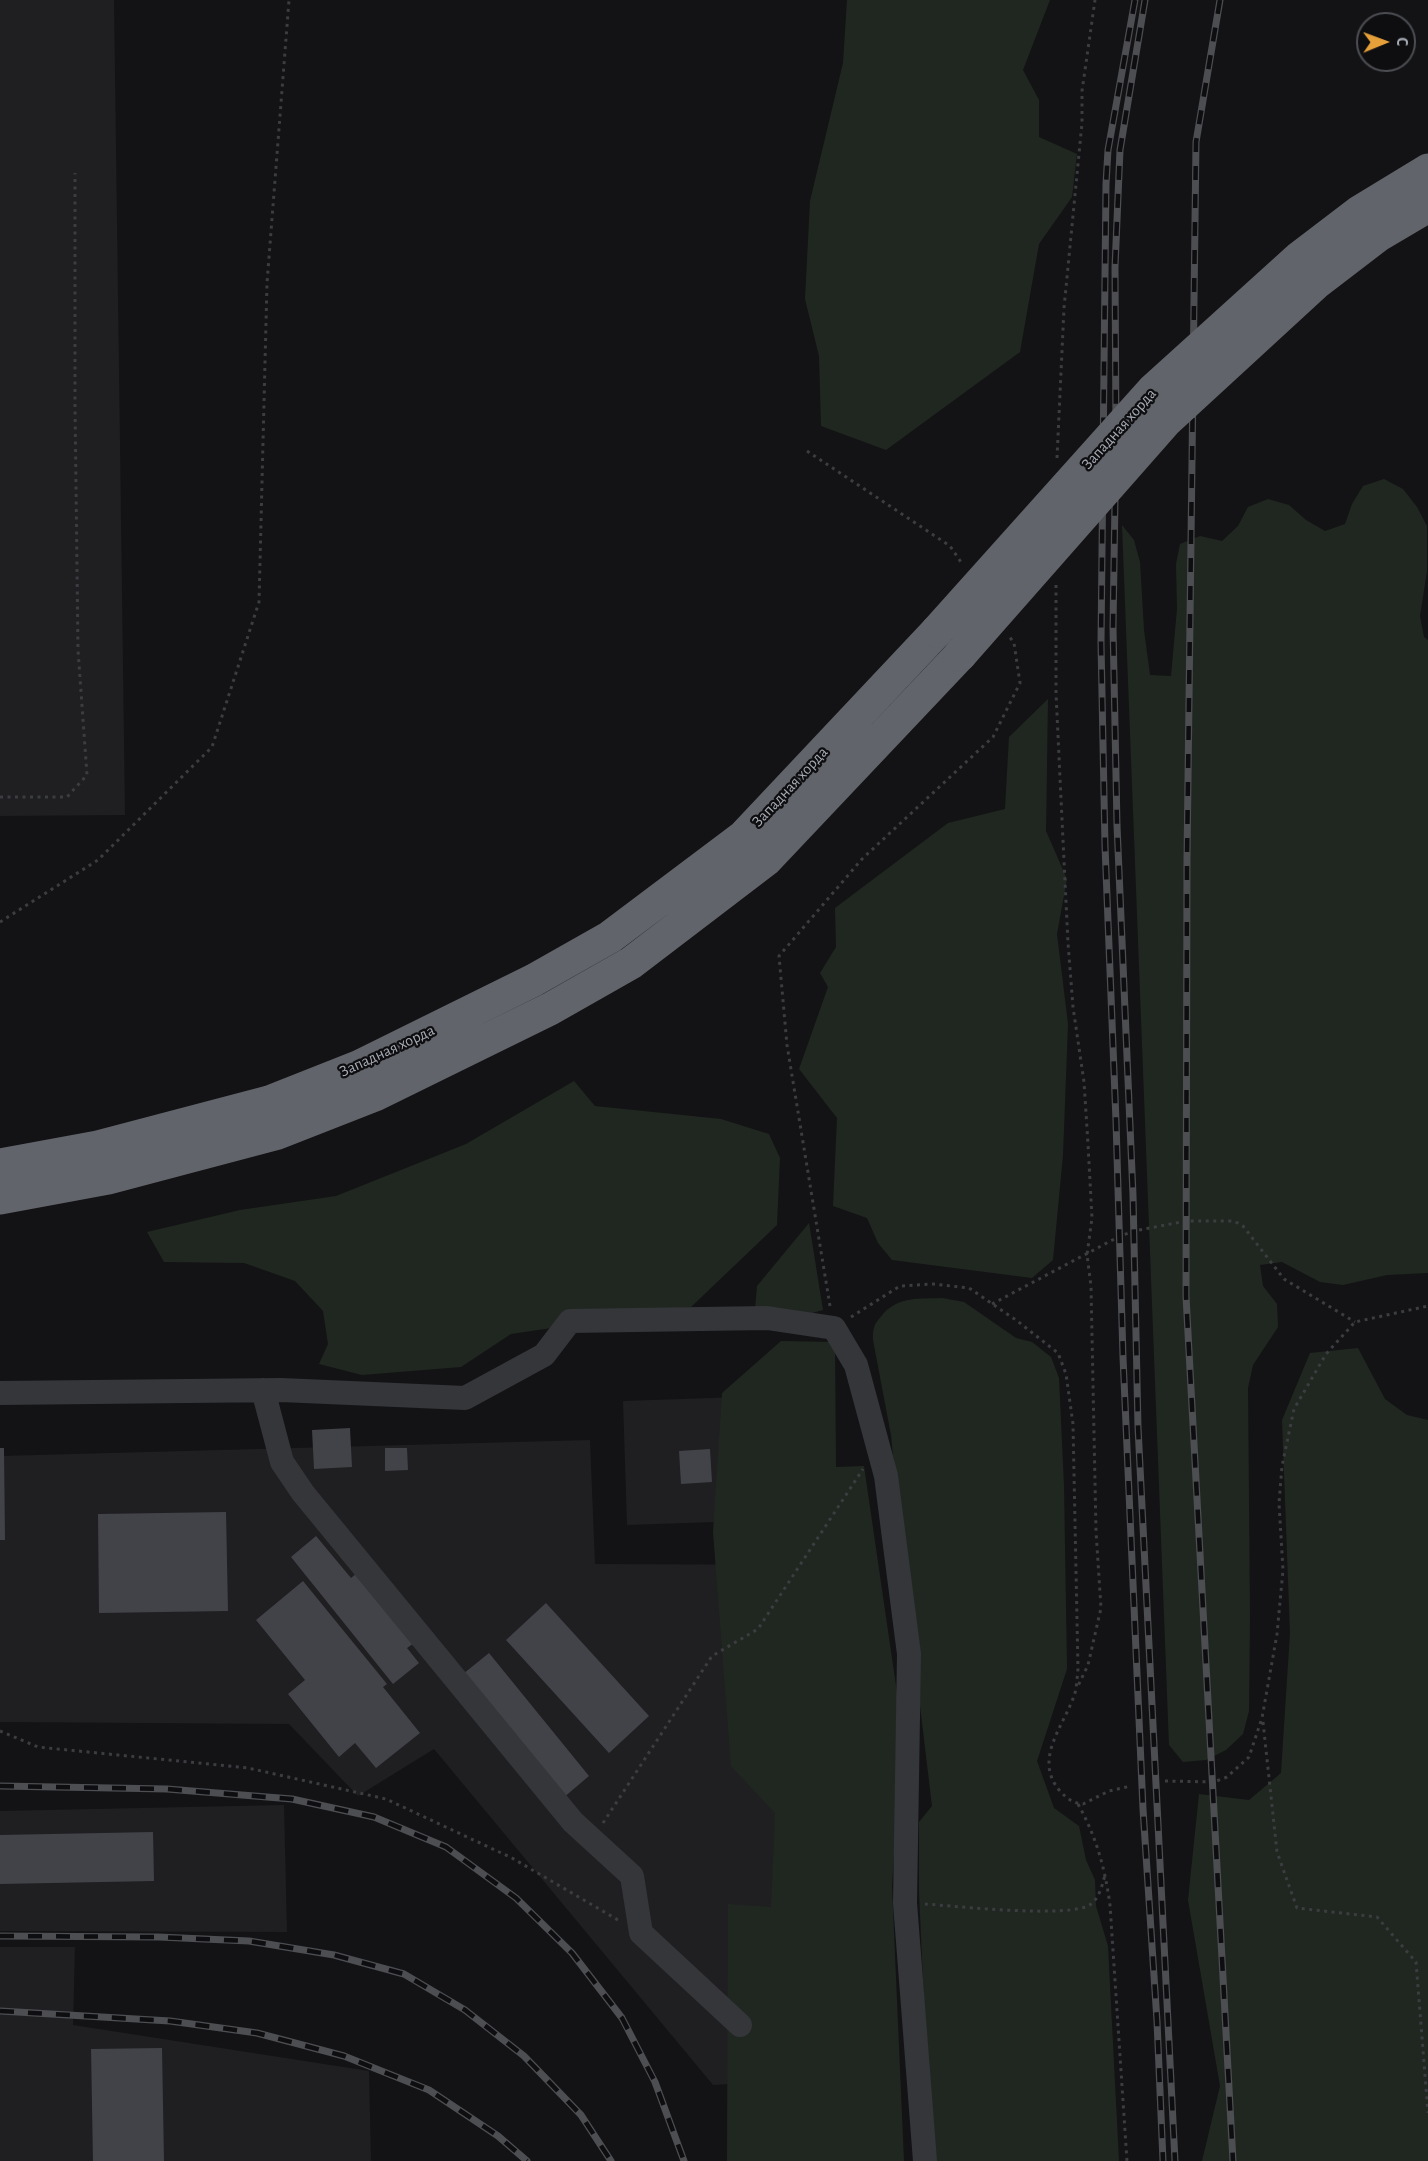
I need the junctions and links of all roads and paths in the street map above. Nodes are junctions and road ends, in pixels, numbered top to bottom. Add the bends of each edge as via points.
1 (288, 0) edge
2 (1095, 0) edge
3 (1428, 170) edge
4 (75, 173) dead end
5 (1428, 206) edge
6 (807, 451) dead end
7 (1057, 464) dead end
8 (963, 565) dead end
9 (1056, 578) dead end
10 (1008, 634) dead end
11 (0, 797) edge
12 (0, 922) edge
13 (0, 1166) edge
14 (0, 1198) edge
15 (1087, 1255) junction
16 (992, 1304) junction
17 (1428, 1306) edge
18 (1355, 1322) junction
19 (834, 1328) junction
20 (263, 1390) junction
21 (0, 1393) edge
22 (878, 1446) junction
23 (1075, 1693) junction
24 (1262, 1718) junction
25 (0, 1731) edge
26 (1165, 1781) dead end
27 (1131, 1786) dead end
28 (1078, 1804) junction
29 (591, 1839) junction
30 (1106, 1873) junction
31 (905, 1903) junction
32 (641, 1933) junction
33 (740, 2025) dead end
34 (1428, 2113) edge
35 (925, 2161) edge
36 (1126, 2161) edge

1 - 12 path via 267,283 259,602 212,747 98,860
2 - 7 path via 1082,91 1064,308
3 - 13 highway, Западная хорда, bridge via 1359,212 1300,256 1152,390 938,631 743,837 610,937 544,975 360,1066 268,1102 98,1147
4 - 11 path via 78,650 87,775 67,797
5 - 14 highway, Западная хорда, bridge via 1379,235 1315,284 1166,421 960,655 766,860 631,963 550,1009 375,1095 279,1133 108,1178
6 - 8 path via 950,546
9 - 15 path via 1056,693 1068,943 1084,1082 1091,1208
10 - 19 path via 1014,643 1020,683 993,738 862,859 779,956 787,1045
15 - 16 path
15 - 18 path via 1134,1231 1186,1221 1230,1221 1244,1226 1284,1279
15 - 23 path via 1101,1608 1088,1665
16 - 19 path via 969,1288 900,1286
16 - 23 path via 1058,1353 1066,1374 1074,1435 1078,1670
17 - 18 path
18 - 24 path via 1326,1354 1294,1409 1279,1503 1283,1570 1277,1634
19 - 20 street via 767,1318 570,1321 544,1355 465,1398
19 - 22 street via 856,1365
20 - 21 street
20 - 29 street via 282,1462 303,1493
22 - 29 path via 758,1629 712,1656
22 - 31 street via 886,1476 909,1654
23 - 28 path via 1047,1768 1057,1788
24 - 26 path via 1250,1757 1227,1777 1214,1782
24 - 34 path via 1277,1852 1297,1908 1377,1917 1416,1962
25 - 32 path via 38,1747 248,1768 386,1799 512,1858
27 - 28 path
28 - 30 path via 1089,1823
29 - 32 street via 632,1876
30 - 31 path via 1101,1891 1081,1909 1047,1911
30 - 36 path
31 - 35 street
32 - 33 street

